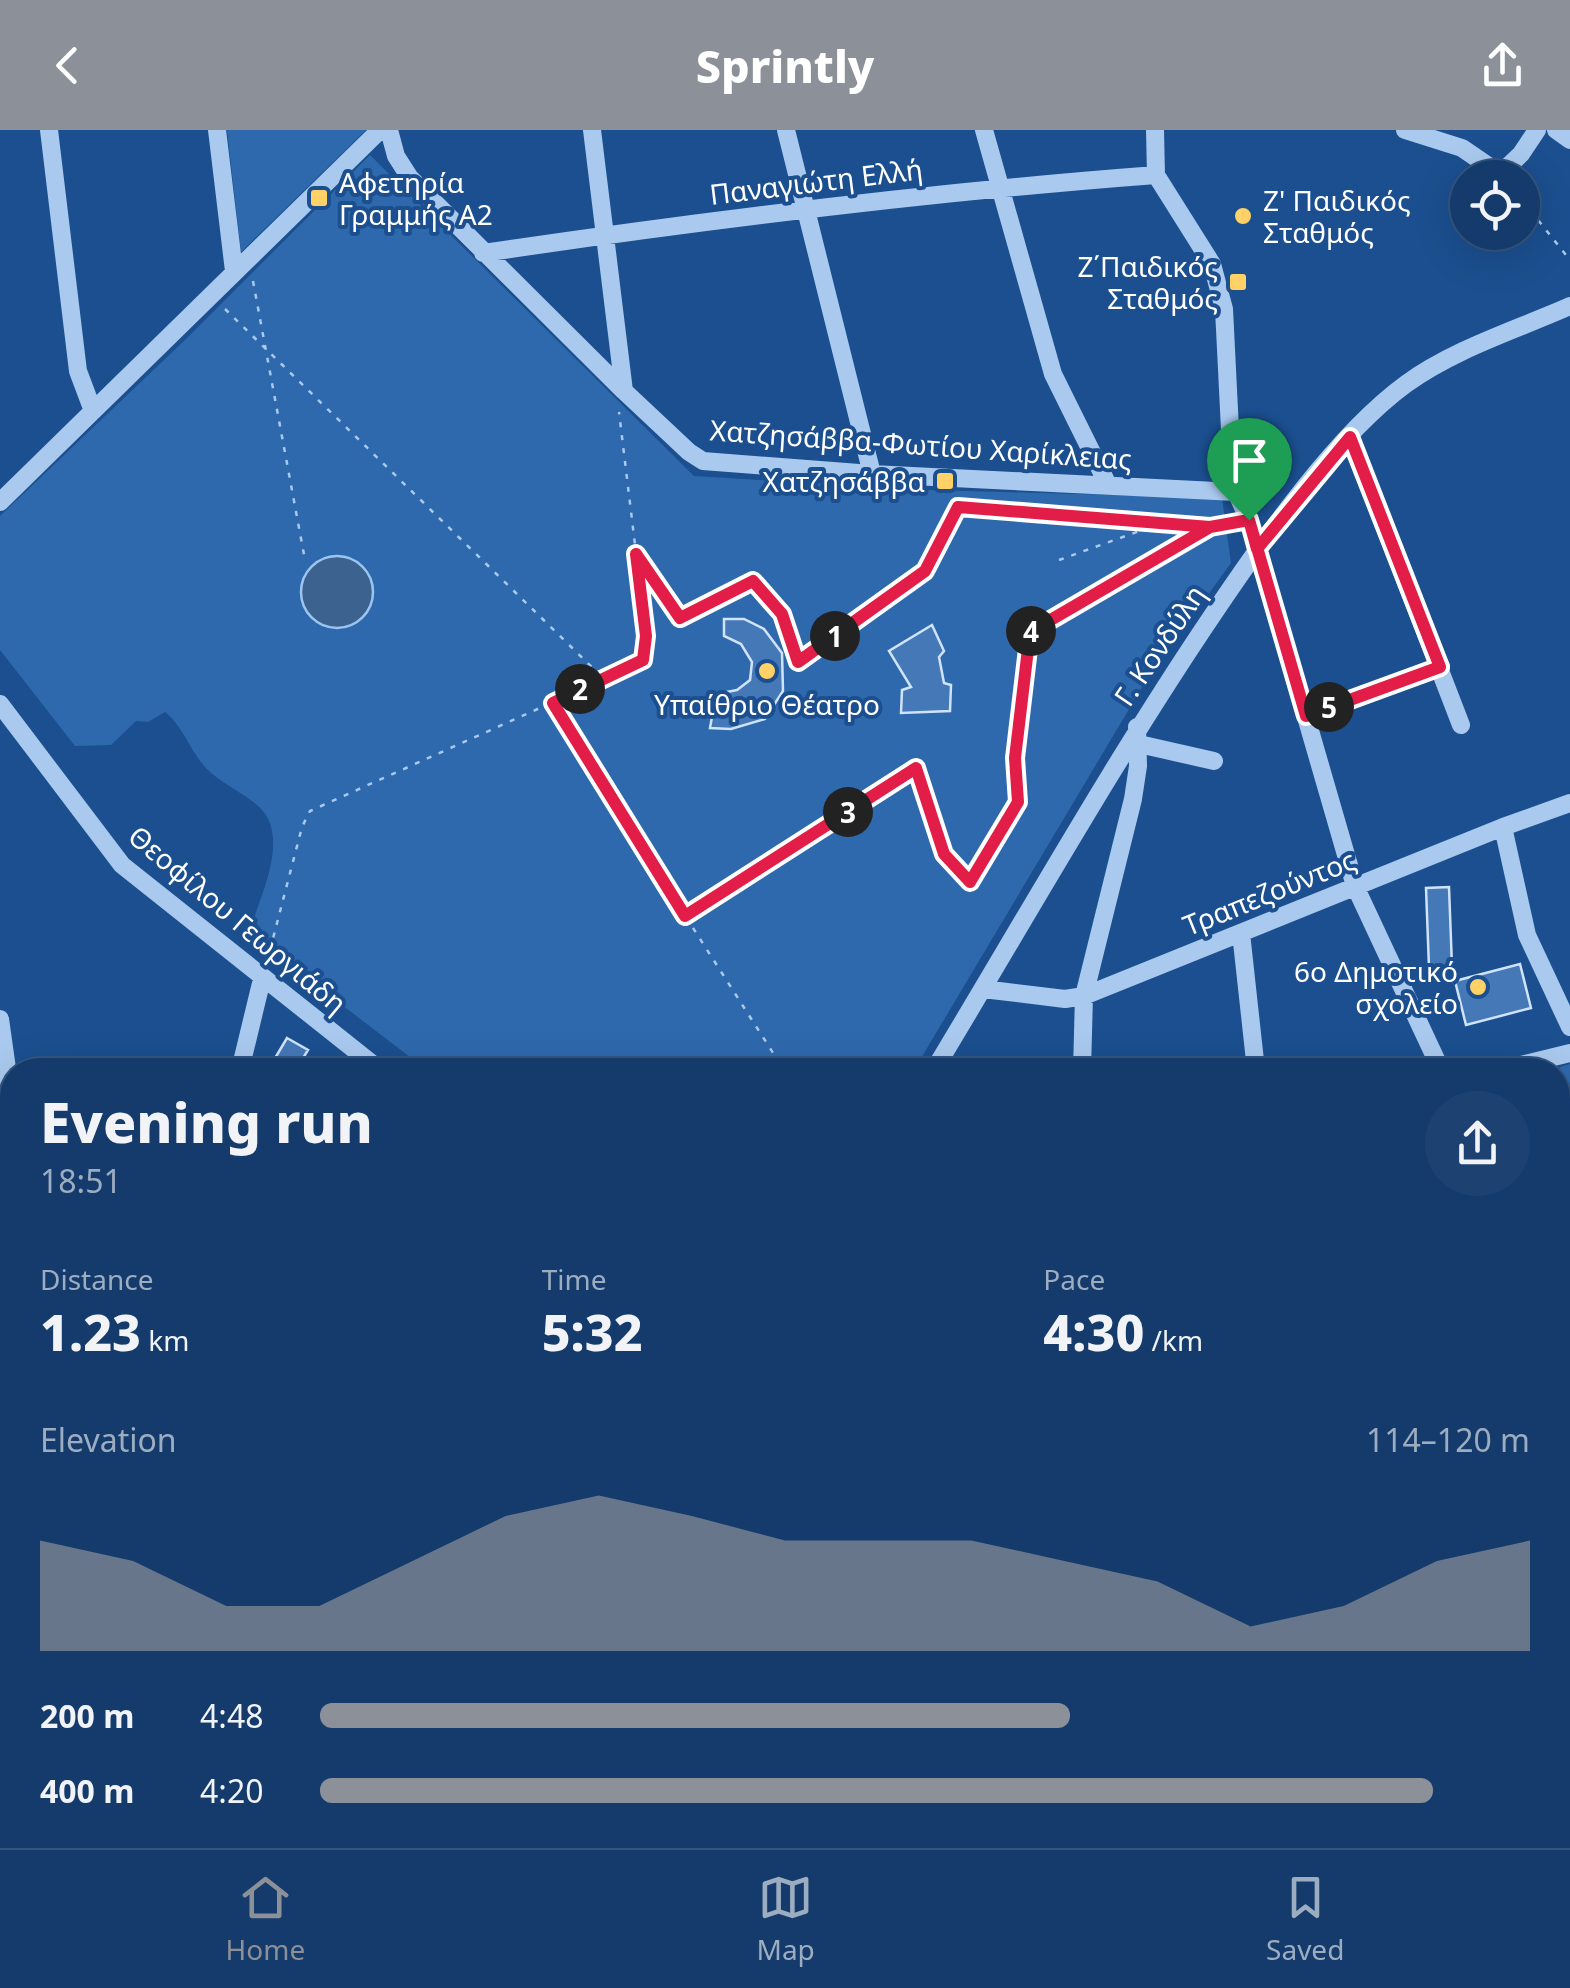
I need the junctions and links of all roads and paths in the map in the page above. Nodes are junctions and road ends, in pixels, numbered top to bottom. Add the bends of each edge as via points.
1 (49, 130) edge
2 (218, 130) edge
3 (380, 130) edge
4 (389, 130) edge
5 (592, 130) edge
6 (786, 130) edge
7 (984, 130) edge
8 (1156, 130) edge
9 (1406, 130) edge
10 (1537, 130) edge
11 (1556, 130) edge
12 (1570, 140) edge
13 (1156, 175) junction
14 (998, 187) junction
15 (805, 209) junction
16 (1540, 222) edge
17 (604, 235) junction
18 (483, 253) junction
19 (1570, 260) edge
20 (243, 272) junction
21 (220, 304) dead end
22 (1570, 306) edge
23 (266, 350) junction
24 (621, 395) junction
25 (93, 411) junction
26 (1350, 437) junction
27 (872, 474) junction
28 (1108, 484) junction
29 (1236, 492) junction
30 (0, 502) edge
31 (1249, 520) junction
32 (1160, 523) junction
33 (1210, 527) junction
34 (1257, 549) junction
35 (636, 554) junction
36 (306, 560) dead end
37 (1058, 560) dead end
38 (1440, 667) junction
39 (603, 678) junction
40 (553, 703) junction
41 (0, 704) edge
42 (1306, 716) junction
43 (1460, 724) dead end
44 (1138, 735) junction
45 (1214, 761) dead end
46 (1570, 803) edge
47 (1503, 827) junction
48 (1355, 886) junction
49 (685, 916) junction
50 (1241, 933) junction
51 (270, 950) dead end
52 (262, 980) junction
53 (983, 989) junction
54 (1084, 996) junction
55 (0, 1018) edge
56 (1570, 1026) edge
57 (6, 1058) edge
58 (243, 1058) edge
59 (364, 1058) edge
60 (776, 1058) edge
61 (941, 1058) edge
62 (1082, 1058) edge
63 (1255, 1058) edge
64 (1435, 1058) edge

1 - 25 street via 78,371
2 - 20 street
3 - 20 street
4 - 18 street, Χατζησάββα-Φωτίου Χαρίκλειας via 410,178
5 - 17 street
6 - 15 street
7 - 14 street
8 - 13 street
9 - 10 street via 1462,148 1500,174
11 - 12 street
13 - 14 street, Παναγιώτη Ελλή
13 - 29 street via 1220,285
14 - 15 street, Παναγιώτη Ελλή
14 - 28 street via 1053,374
15 - 17 street, Παναγιώτη Ελλή
15 - 27 street
16 - 19 path
17 - 18 street, Παναγιώτη Ελλή
17 - 24 street
18 - 24 street, Χατζησάββα-Φωτίου Χαρίκλειας
20 - 23 path
20 - 25 street
21 - 23 path
22 - 26 street, Γ. Κονδύλη via 1430,368
23 - 36 path
23 - 39 path
24 - 27 street, Χατζησάββα-Φωτίου Χαρίκλειας via 703,461
24 - 35 path
25 - 30 street
26 - 34 street, Γ. Κονδύλη
26 - 38 street
27 - 28 street, Χατζησάββα-Φωτίου Χαρίκλειας
28 - 29 street, Χατζησάββα-Φωτίου Χαρίκλειας
29 - 31 street
31 - 33 path
31 - 34 street
32 - 33 path
32 - 35 path via 958,507 925,571 798,662 782,614 753,581 680,618
32 - 37 path
33 - 49 path via 1030,632 1015,758 1018,802 970,882 944,854 916,768
34 - 42 street
34 - 44 street, Γ. Κονδύλη
35 - 39 path via 643,660
38 - 42 street
38 - 43 street
39 - 40 path
40 - 49 path
40 - 51 path via 310,812
41 - 52 street, Θεοφίλου Γεωργιάδη via 122,866
42 - 48 street
44 - 45 street
44 - 53 street, Γ. Κονδύλη
44 - 54 street via 1133,799
46 - 47 street, Τραπεζούντος
47 - 48 street, Τραπεζούντος
47 - 56 street via 1528,935
48 - 50 street, Τραπεζούντος
48 - 64 street
49 - 60 path
50 - 54 street, Τραπεζούντος
50 - 63 street
52 - 58 street
52 - 59 street, Θεοφίλου Γεωργιάδη
53 - 54 street, Τραπεζούντος
53 - 61 street, Γ. Κονδύλη
54 - 62 street
55 - 57 street

